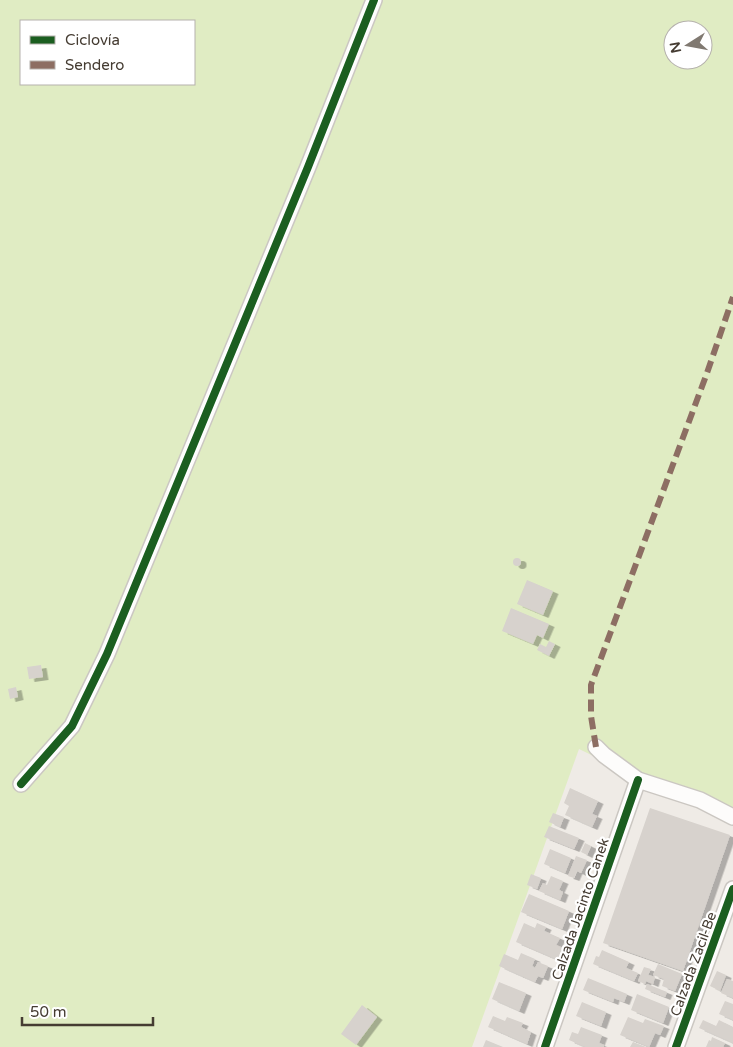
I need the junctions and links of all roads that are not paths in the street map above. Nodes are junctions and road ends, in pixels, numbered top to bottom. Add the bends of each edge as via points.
1 (374, 0) edge
2 (596, 747) dead end
3 (638, 780) junction
4 (21, 784) dead end
5 (733, 817) edge
6 (733, 889) edge
7 (546, 1047) edge
8 (676, 1047) edge

1 - 4 street via 107,654 72,726
2 - 3 street
3 - 5 street via 700,800
3 - 7 street, Calzada Jacinto Canek
6 - 8 street, Calzada Zacil-Be

